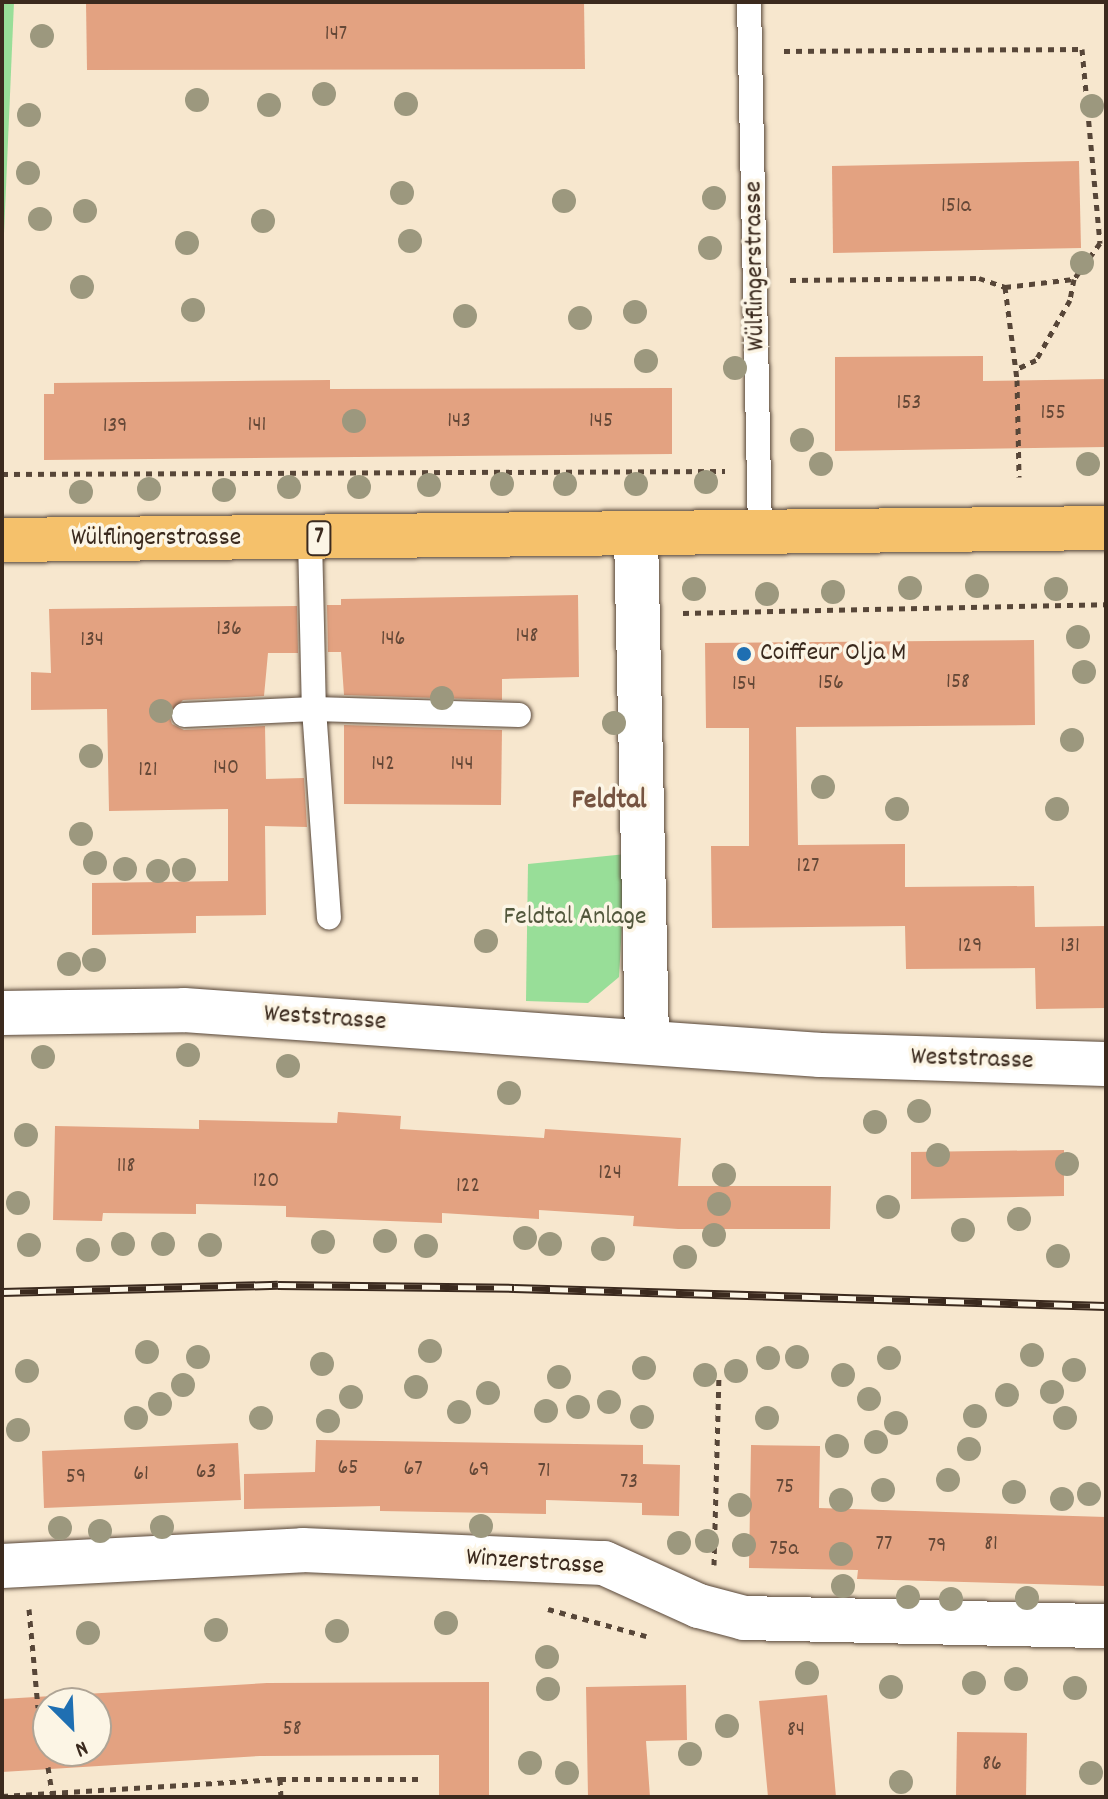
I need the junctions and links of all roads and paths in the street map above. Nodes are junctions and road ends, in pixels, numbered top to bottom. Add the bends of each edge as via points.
1 (749, 2) edge
2 (751, 52) junction
3 (1074, 279) junction
4 (756, 281) junction
5 (1005, 287) junction
6 (1015, 370) junction
7 (759, 471) junction
8 (2, 474) edge
9 (1019, 477) dead end
10 (1106, 528) edge
11 (760, 531) junction
12 (636, 535) junction
13 (310, 538) junction
14 (2, 540) edge
15 (1106, 604) edge
16 (670, 614) dead end
17 (314, 709) junction
18 (184, 715) dead end
19 (519, 715) dead end
20 (329, 917) dead end
21 (2, 1013) edge
22 (647, 1040) junction
23 (1106, 1064) edge
24 (719, 1376) dead end
25 (15, 1581) edge
26 (538, 1606) dead end
27 (699, 1606) junction
28 (1106, 1626) edge
29 (34, 1687) edge
30 (48, 1767) dead end
31 (280, 1779) junction
32 (424, 1779) dead end
33 (52, 1794) edge
34 (2, 1796) edge
35 (281, 1797) edge

1 - 2 lane, Wülflingerstrasse
2 - 3 path via 1082,49 1100,243
2 - 4 lane, Wülflingerstrasse
3 - 5 path
3 - 6 path via 1070,300 1036,360
4 - 5 path via 979,278
4 - 7 lane, Wülflingerstrasse
5 - 6 path
6 - 9 path
7 - 8 path
7 - 11 lane, Wülflingerstrasse
10 - 11 main road, Wülflingerstrasse / 7
11 - 12 main road, Wülflingerstrasse / 7
12 - 13 main road, Wülflingerstrasse / 7
12 - 22 street
13 - 14 main road, Wülflingerstrasse / 7
13 - 17 lane
15 - 16 path
17 - 18 lane
17 - 19 lane
17 - 20 lane
21 - 22 street, Weststrasse via 184,1010
22 - 23 street, Weststrasse via 820,1055
24 - 27 path via 716,1560
25 - 27 street, Winzerstrasse via 303,1550 604,1563
25 - 29 path
26 - 27 path via 674,1643
27 - 28 street, Winzerstrasse via 744,1618
30 - 33 path
31 - 32 path
31 - 33 path
31 - 35 path
33 - 34 path

